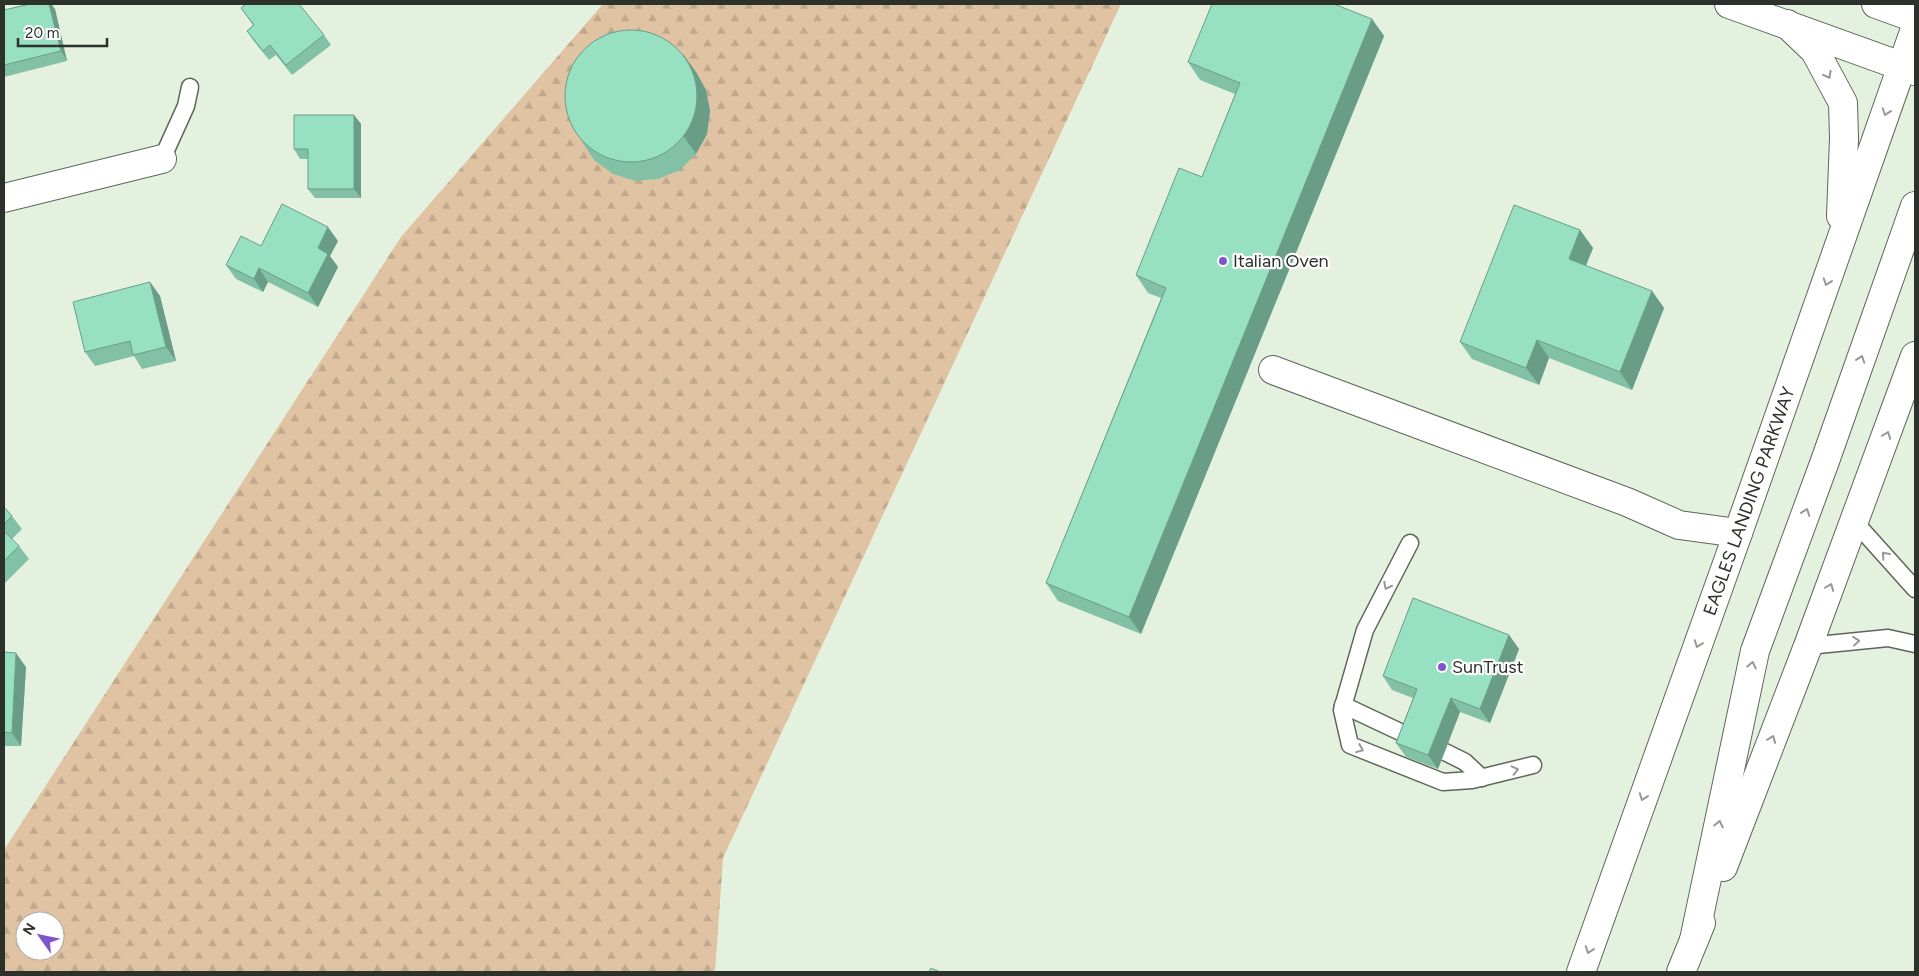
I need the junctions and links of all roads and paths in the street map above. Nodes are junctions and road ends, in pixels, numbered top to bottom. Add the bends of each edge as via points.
1 (1729, 4) edge
2 (1876, 4) edge
3 (1915, 18) edge
4 (1787, 24) junction
5 (1915, 29) edge
6 (1909, 68) edge
7 (190, 87) dead end
8 (162, 159) joint
9 (4, 198) edge
10 (1915, 206) edge
11 (1841, 242) junction
12 (1915, 356) edge
13 (1915, 368) edge
14 (1273, 370) dead end
15 (1901, 398) junction
16 (1854, 521) junction
17 (1738, 533) junction
18 (1410, 543) dead end
19 (1915, 589) edge
20 (1915, 644) edge
21 (1808, 646) junction
22 (1343, 705) junction
23 (1413, 738) edge
24 (1445, 752) dead end
25 (1534, 766) dead end
26 (1482, 778) junction
27 (1687, 962) edge
28 (1581, 972) edge

1 - 4 main road
2 - 3 main road
4 - 6 main road
4 -> 11 main road via 1815,51 1843,103
5 - 6 main road, EAGLES LANDING PARKWAY
6 -> 11 main road, EAGLES LANDING PARKWAY
7 - 8 lane via 186,106
8 - 9 main road
27 -> 10 main road via 1755,651
11 -> 17 main road, EAGLES LANDING PARKWAY
12 - 15 main road
13 - 15 main road
14 - 17 main road via 1628,502 1679,525
16 -> 15 main road
19 -> 16 lane
21 -> 16 main road
17 -> 28 main road, EAGLES LANDING PARKWAY
18 -> 22 lane via 1365,630
21 -> 20 lane via 1888,638
27 -> 21 main road
22 - 23 lane
22 -> 26 lane via 1350,745 1443,782
24 - 26 lane via 1465,762
26 -> 25 lane

